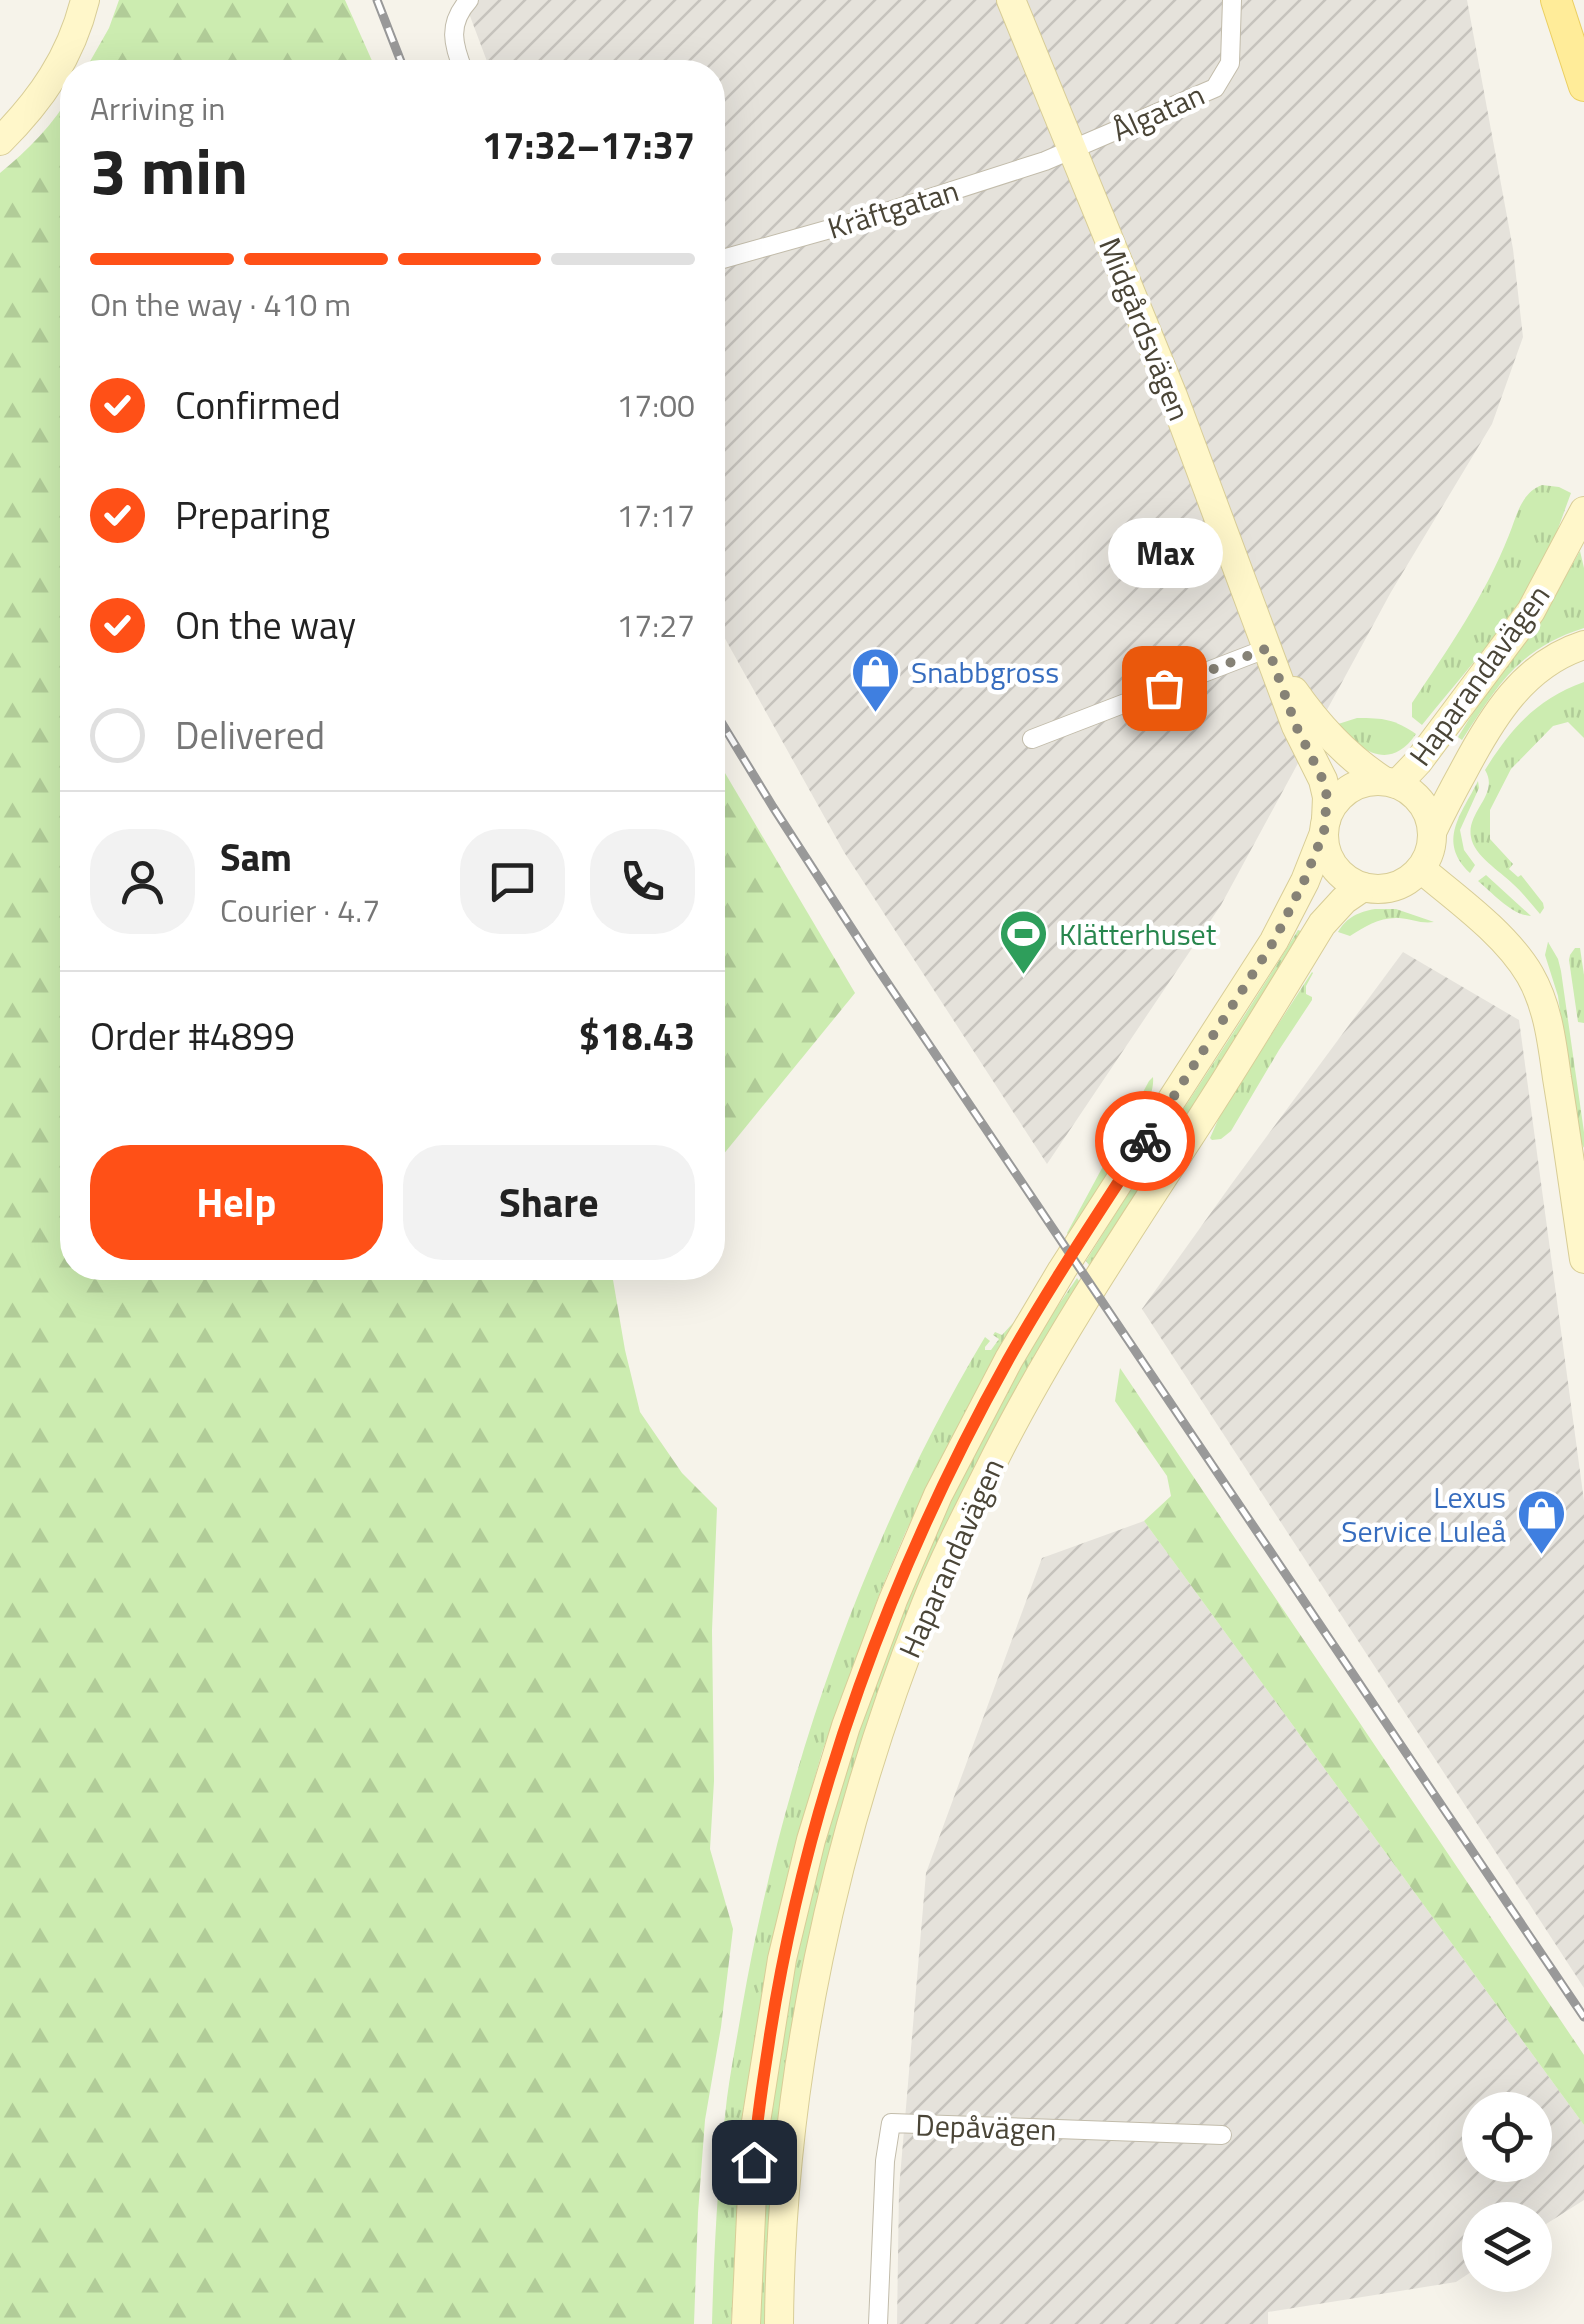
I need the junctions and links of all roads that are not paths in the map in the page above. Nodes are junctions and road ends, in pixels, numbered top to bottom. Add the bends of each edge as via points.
1 (85, 0) edge
2 (469, 0) edge
3 (1012, 0) edge
4 (1232, 0) edge
5 (1556, 0) edge
6 (64, 60) edge
7 (459, 60) edge
8 (60, 67) edge
9 (1584, 86) edge
10 (0, 141) edge
11 (1073, 150) junction
12 (725, 258) edge
13 (1584, 511) edge
14 (1584, 646) edge
15 (1270, 655) junction
16 (1032, 739) dead end
17 (1390, 782) junction
18 (1325, 826) junction
19 (1432, 832) junction
20 (1421, 868) junction
21 (1363, 887) junction
22 (1584, 1260) edge
23 (1222, 2136) dead end
24 (746, 2324) edge
25 (779, 2324) edge
26 (878, 2324) edge

1 - 6 main road
2 - 7 street via 452,34
3 - 11 main road, Midgårdsvägen
4 - 11 street, Ålgatan via 1230,63 1215,88
5 - 9 main road
8 - 10 main road
11 - 12 street, Kräftgatan
11 - 15 main road, Midgårdsvägen
13 - 17 main road, Haparandavägen via 1531,611 1418,762
14 - 19 main road, Haparandavägen via 1561,654 1518,687 1496,714
15 - 16 street
15 - 17 main road, Midgårdsvägen via 1322,728 1350,757
15 - 18 main road, Midgårdsvägen via 1323,780
17 - 18 main road via 1362,783 1344,793
17 - 19 main road via 1422,802
18 - 21 main road via 1334,866
18 - 24 main road, Haparandavägen via 1274,941 1008,1359 938,1494 893,1600 816,1821 782,1959 755,2128
19 - 20 main road
20 - 21 main road via 1399,885
20 - 22 main road via 1519,960 1543,1005
21 - 25 main road, Haparandavägen via 1322,924 1090,1291 998,1453 926,1603 878,1733 818,1962 790,2125
23 - 26 street, Depåvägen via 890,2123

